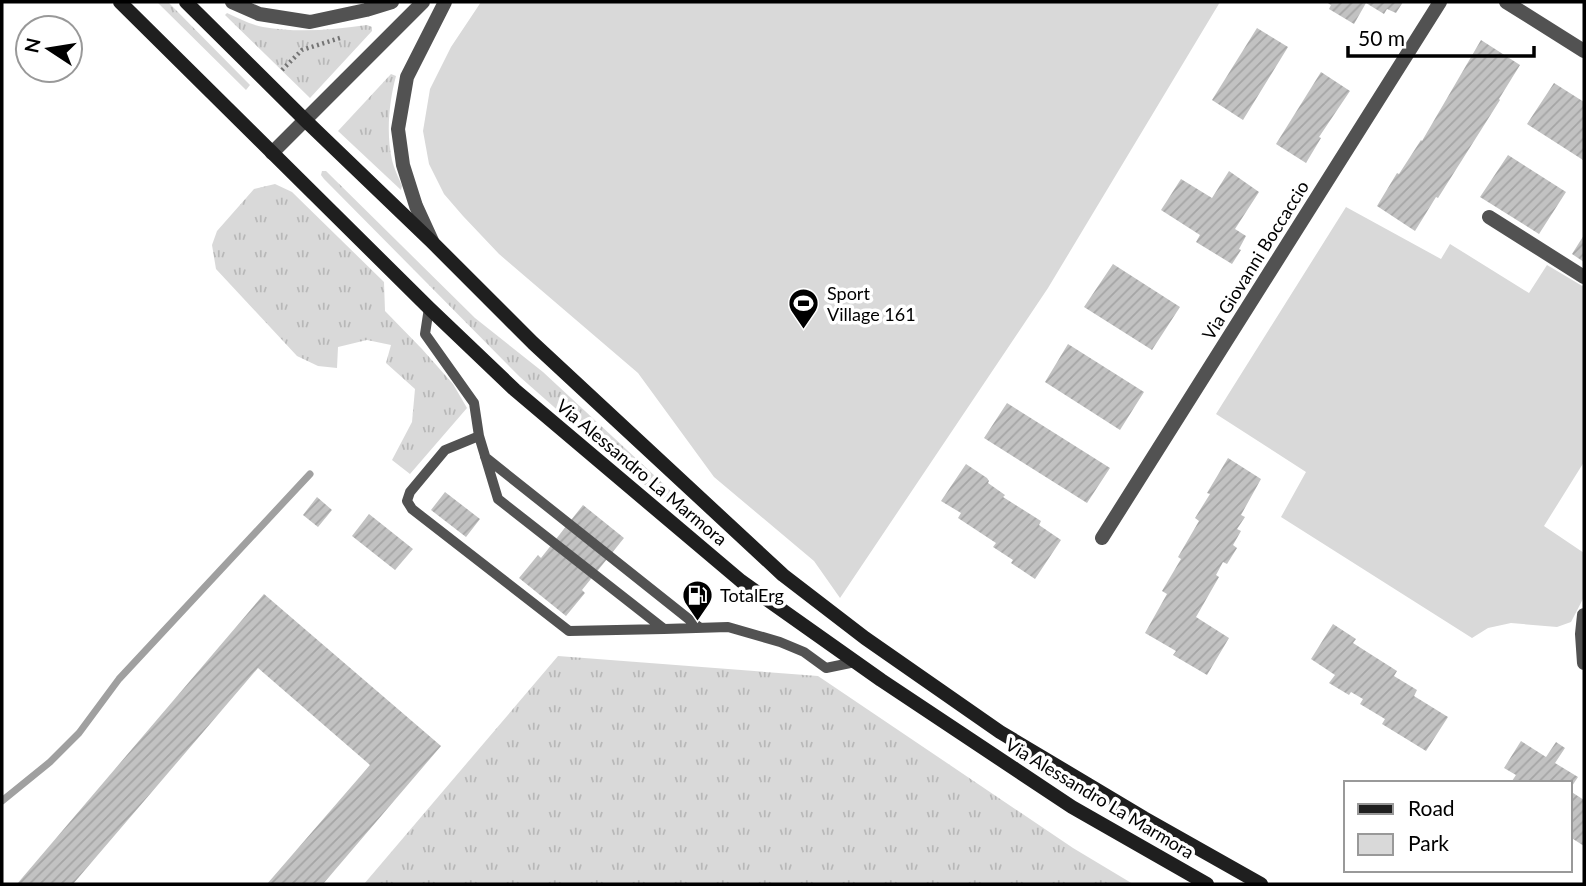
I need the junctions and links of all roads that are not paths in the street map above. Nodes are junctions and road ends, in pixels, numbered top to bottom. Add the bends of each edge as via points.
1 (120, 2) edge
2 (186, 2) edge
3 (232, 2) edge
4 (392, 2) edge
5 (423, 2) edge
6 (445, 2) edge
7 (1440, 2) edge
8 (1506, 2) edge
9 (1584, 51) edge
10 (305, 120) junction
11 (272, 153) junction
12 (1489, 217) dead end
13 (432, 242) junction
14 (1584, 278) edge
15 (429, 308) junction
16 (479, 436) junction
17 (485, 457) junction
18 (1102, 538) dead end
19 (1584, 615) edge
20 (700, 628) junction
21 (664, 629) junction
22 (855, 662) junction
23 (1584, 663) edge
24 (1207, 884) edge
25 (1261, 884) edge

1 - 11 main road, Via Alessandro La Marmora
2 - 10 main road, Via Alessandro La Marmora
3 - 4 street via 259,14 310,22
5 - 10 street
6 - 13 street via 407,77 398,129 403,165
7 - 18 street, Via Giovanni Boccaccio
8 - 9 street
10 - 11 street
10 - 13 main road, Via Alessandro La Marmora
11 - 15 main road, Via Alessandro La Marmora
12 - 14 street
13 - 25 main road, Via Alessandro La Marmora via 533,343 783,575 1000,732
15 - 16 lane via 425,334 474,403
15 - 22 main road, Via Alessandro La Marmora via 515,390 741,581
16 - 17 lane
16 - 21 lane via 444,450 410,492 407,501 412,509 569,631
17 - 20 lane
17 - 21 lane via 498,499
19 - 23 street
20 - 21 lane
20 - 22 lane via 728,627 780,642 826,668
22 - 24 main road, Via Alessandro La Marmora via 1072,807

